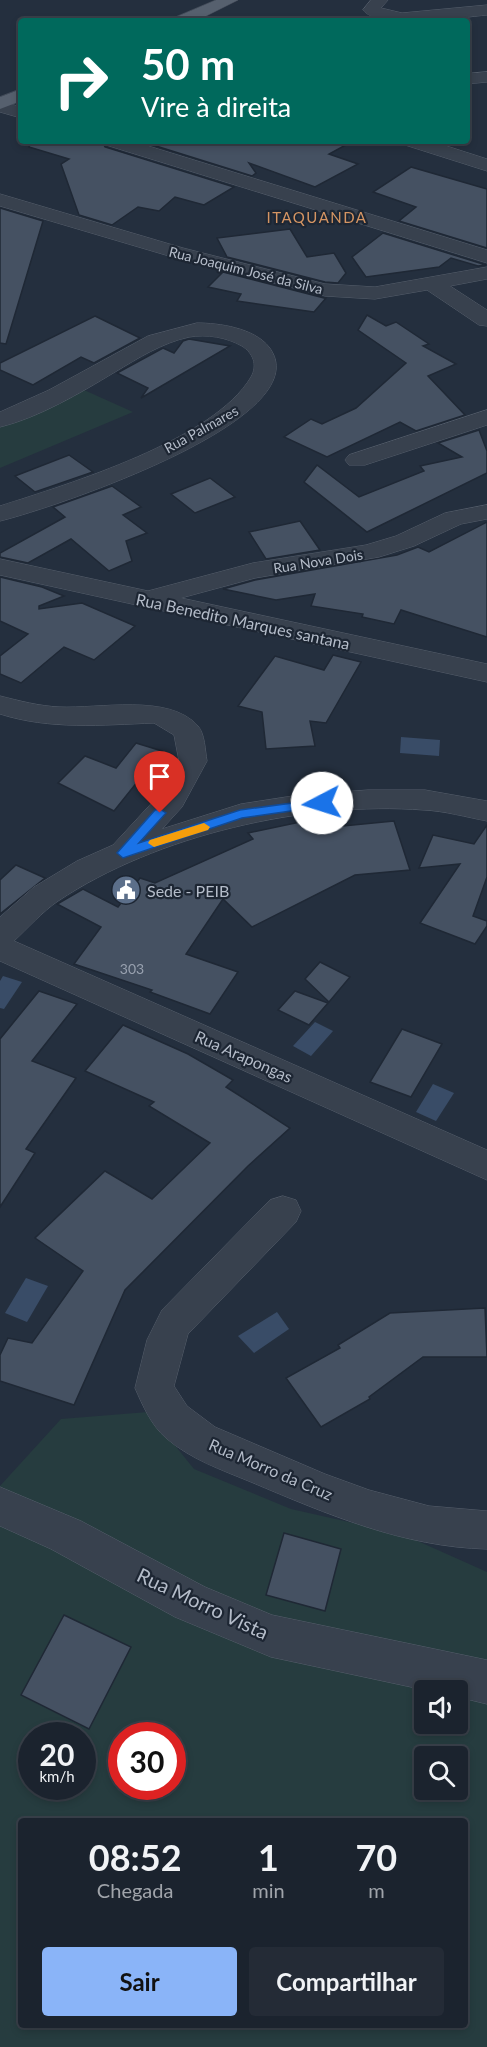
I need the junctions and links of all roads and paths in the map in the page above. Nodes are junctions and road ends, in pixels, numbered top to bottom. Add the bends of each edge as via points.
1 (230, 0) edge
2 (380, 0) edge
3 (487, 10) edge
4 (189, 18) edge
5 (487, 77) edge
6 (470, 79) edge
7 (18, 96) edge
8 (0, 105) edge
9 (18, 112) edge
10 (122, 144) edge
11 (421, 144) edge
12 (487, 153) edge
13 (464, 158) junction
14 (487, 165) edge
15 (0, 200) edge
16 (487, 257) edge
17 (487, 273) edge
18 (434, 285) junction
19 (487, 320) edge
20 (487, 417) edge
21 (0, 420) edge
22 (357, 460) dead end
23 (487, 512) edge
24 (0, 514) edge
25 (0, 567) edge
26 (146, 600) junction
27 (487, 673) edge
28 (0, 705) edge
29 (487, 811) edge
30 (123, 853) junction
31 (0, 935) edge
32 (0, 948) edge
33 (487, 1166) edge
34 (283, 1211) dead end
35 (0, 1506) edge
36 (487, 1530) edge
37 (487, 1682) edge

1 - 4 main road
2 - 3 street via 371,10 388,17
5 - 6 street
7 - 8 main road
8 - 9 street
10 - 16 street
11 - 13 street
12 - 13 street
13 - 14 street
15 - 18 street, Rua Joaquim José da Silva via 325,291 362,294
17 - 18 street, Rua Joaquim José da Silva
18 - 19 street
20 - 22 street
21 - 24 street, Rua Palmares via 54,396 134,351 180,333 201,329 229,333 249,341 264,354 267,367 247,403 228,417 123,471
23 - 26 street, Rua Nova Dois via 454,518 370,552 254,571
25 - 26 street, Rua Benedito Marques santana
26 - 27 street, Rua Benedito Marques santana
28 - 30 street via 19,713 42,715 156,714 187,731 193,760 172,800
29 - 30 street via 425,801 299,805 240,814
30 - 31 street via 45,895
32 - 33 street, Rua Arapongas
34 - 36 street, Rua Morro da Cruz via 175,1322 166,1340 154,1388 173,1419 212,1446 314,1489 407,1520 470,1531
35 - 37 street, Rua Morro Vista via 66,1535 190,1602 270,1636

